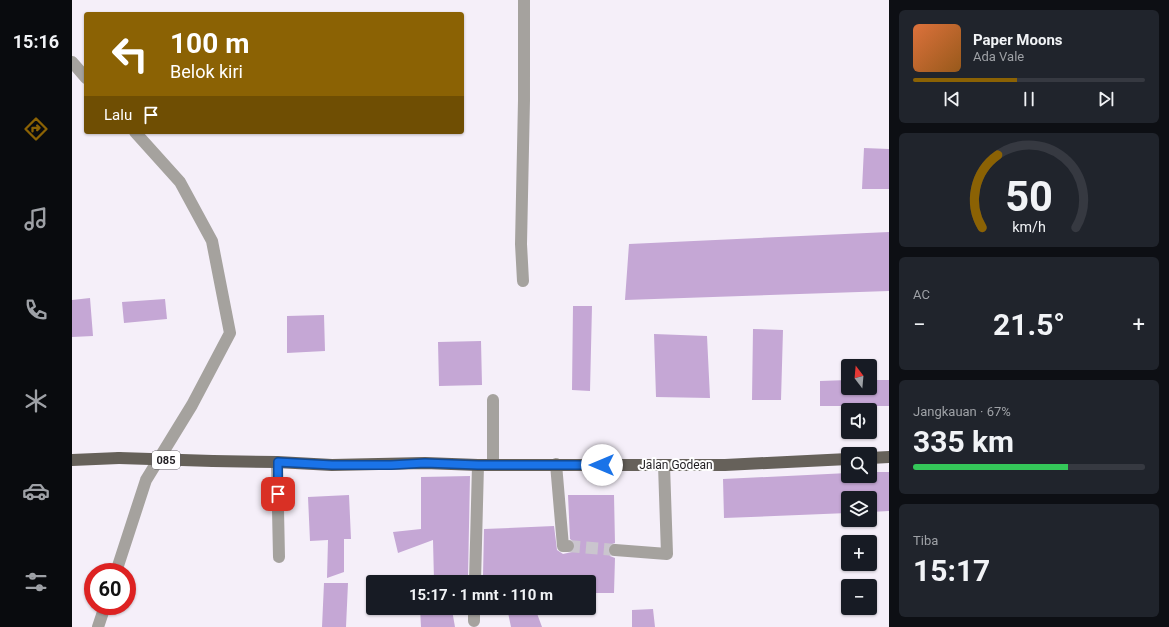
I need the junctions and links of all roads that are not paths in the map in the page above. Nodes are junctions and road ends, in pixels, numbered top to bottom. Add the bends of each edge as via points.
1 (524, 0) edge
2 (72, 62) edge
3 (84, 76) edge
4 (137, 134) edge
5 (523, 281) dead end
6 (493, 400) dead end
7 (889, 457) edge
8 (877, 458) edge
9 (841, 459) edge
10 (72, 460) edge
11 (278, 462) junction
12 (493, 464) junction
13 (556, 464) junction
14 (478, 465) junction
15 (664, 465) junction
16 (568, 546) dead end
17 (615, 550) tunnel mouth
18 (279, 556) dead end
19 (119, 563) edge
20 (475, 575) edge
21 (102, 615) edge
22 (474, 615) edge
23 (474, 621) dead end
24 (98, 627) edge

1 - 5 street via 521,244
2 - 3 street
4 - 19 street via 180,182 212,241 230,333 192,405 146,480
6 - 12 street
7 - 8 main road
9 - 15 main road, Jalan Godean / 085
10 - 11 main road, Jalan Godean / 085, bridge via 119,458
11 - 14 main road, Jalan Godean / 085 via 332,465
11 - 18 street
12 - 13 main road, Jalan Godean / 085
12 - 14 main road, Jalan Godean / 085
13 - 15 main road, Jalan Godean / 085
13 - 16 street via 563,546
14 - 20 street
15 - 17 street via 667,554
21 - 24 street
22 - 23 street

